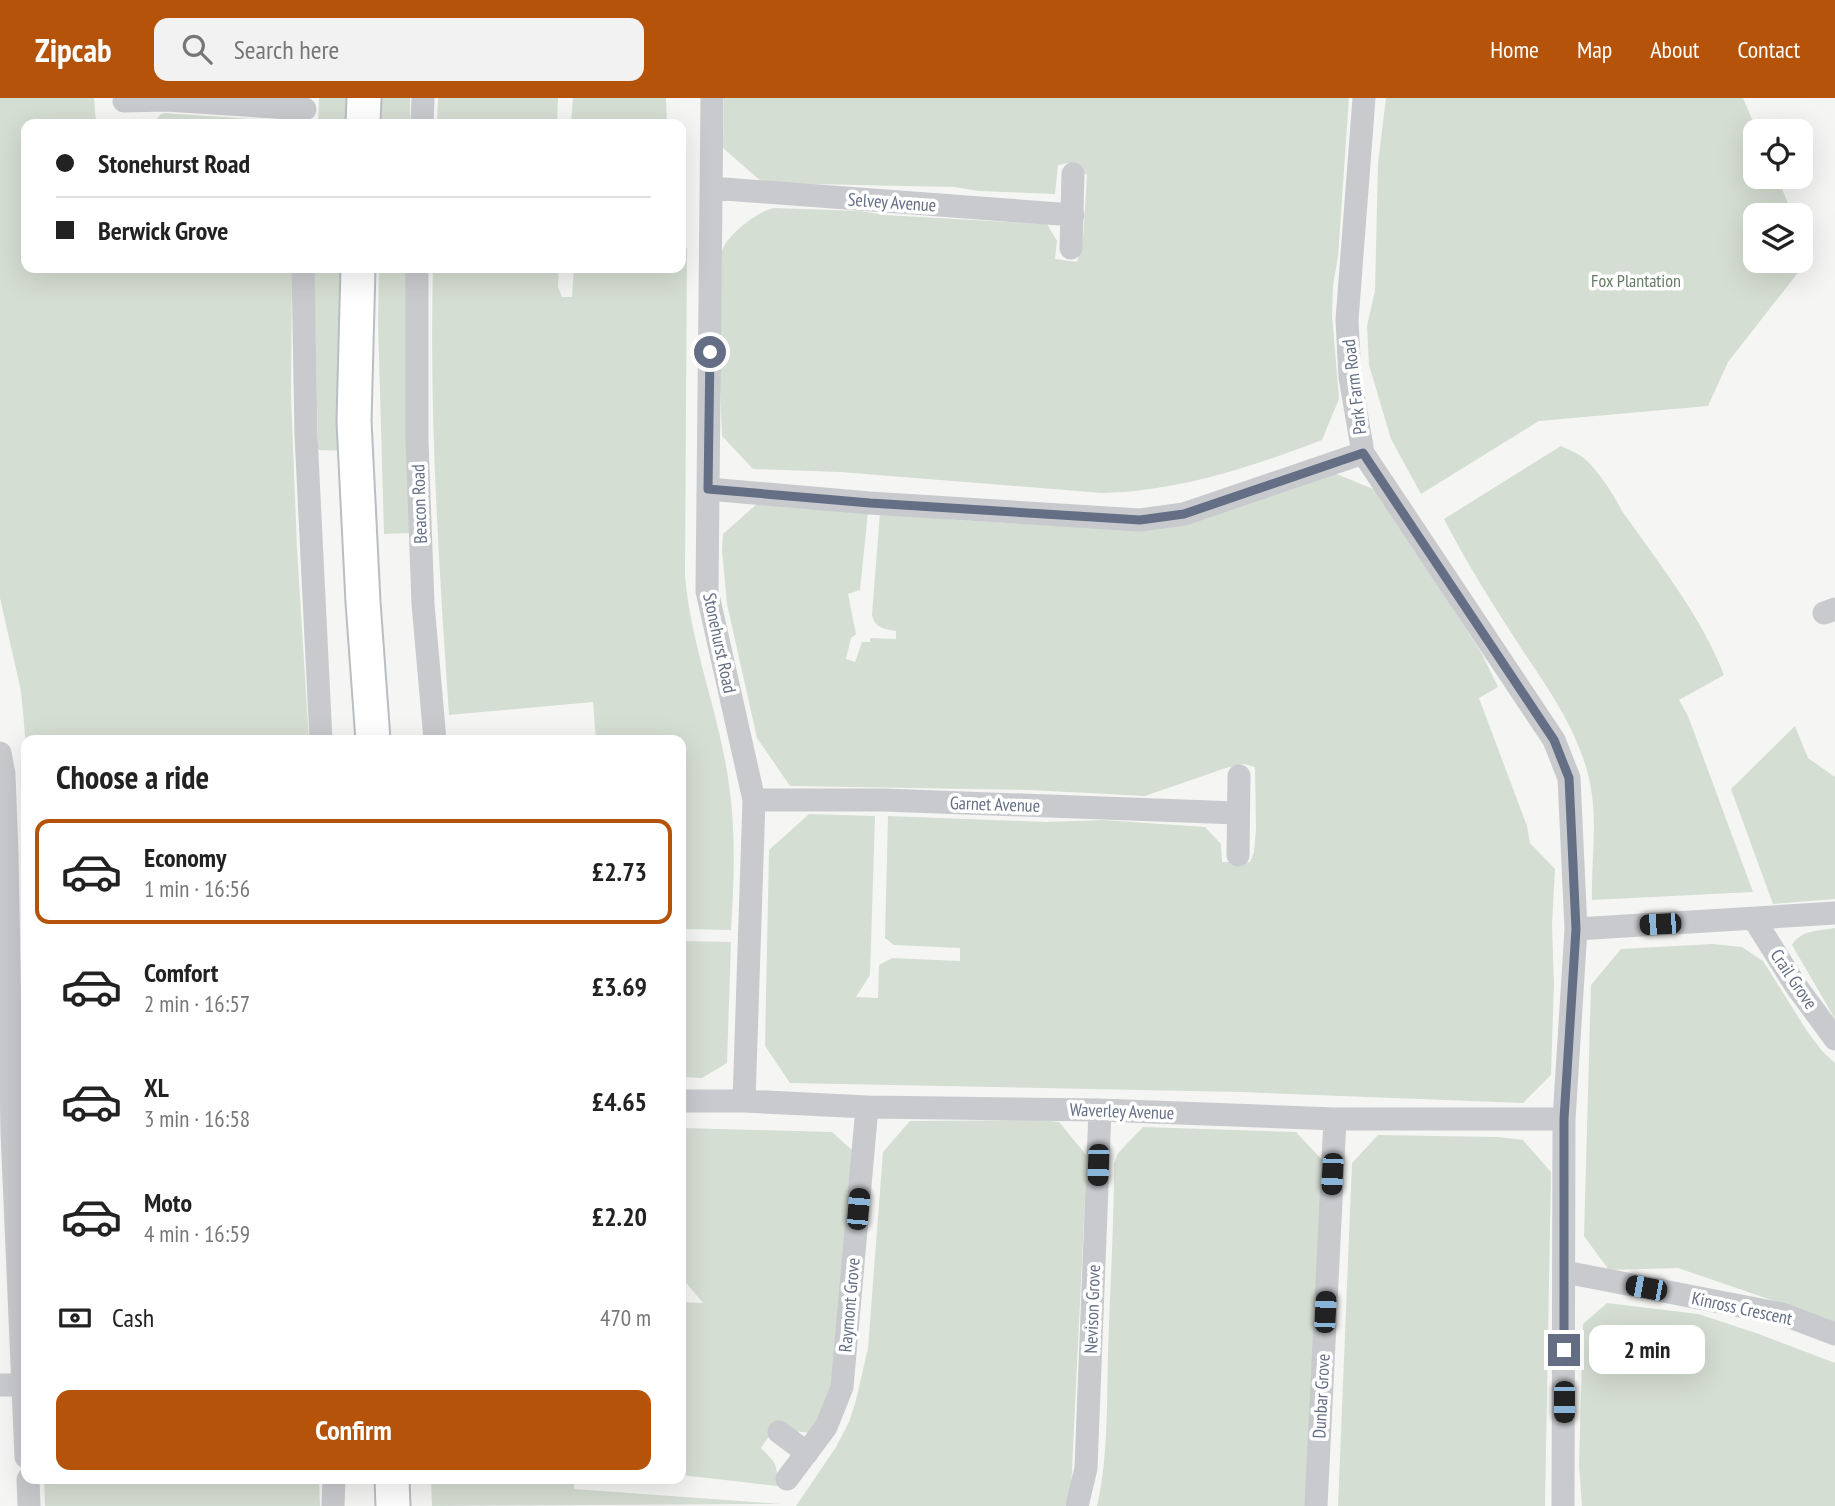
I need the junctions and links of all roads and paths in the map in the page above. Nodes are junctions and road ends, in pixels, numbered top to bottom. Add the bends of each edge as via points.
1 (365, 98) edge
2 (422, 98) edge
3 (712, 98) edge
4 (1364, 98) edge
5 (124, 101) dead end
6 (305, 110) edge
7 (363, 119) edge
8 (422, 119) edge
9 (1073, 174) dead end
10 (711, 188) junction
11 (1073, 215) junction
12 (1071, 248) dead end
13 (303, 273) edge
14 (358, 273) edge
15 (417, 273) edge
16 (1363, 453) junction
17 (708, 489) junction
18 (321, 735) edge
19 (373, 735) edge
20 (435, 735) edge
21 (0, 754) edge
22 (1239, 776) dead end
23 (754, 800) junction
24 (1237, 813) junction
25 (1238, 855) dead end
26 (1835, 913) edge
27 (1754, 919) junction
28 (1576, 929) junction
29 (1835, 1039) edge
30 (686, 1101) edge
31 (744, 1101) junction
32 (867, 1107) junction
33 (1100, 1110) junction
34 (1335, 1119) junction
35 (1564, 1119) junction
36 (13, 1132) edge
37 (1565, 1272) junction
38 (1835, 1334) edge
39 (11, 1385) edge
40 (779, 1432) dead end
41 (21, 1433) edge
42 (807, 1452) junction
43 (787, 1479) dead end
44 (28, 1484) edge
45 (334, 1484) edge
46 (392, 1484) edge
47 (29, 1506) edge
48 (333, 1506) edge
49 (393, 1506) edge
50 (1077, 1506) edge
51 (1316, 1506) edge
52 (1563, 1506) edge

1 - 7 main road
2 - 8 street
3 - 10 street, Stonehurst Road
4 - 16 street, Park Farm Road via 1347,320 1350,377
5 - 6 street
9 - 11 street
10 - 11 street, Selvey Avenue
10 - 17 street, Stonehurst Road
11 - 12 street
13 - 18 street
14 - 19 main road via 354,421
15 - 20 street, Beacon Road via 423,604
16 - 17 street via 1184,514 1140,520
16 - 28 street, Park Farm Road via 1554,740 1569,778
17 - 23 street, Stonehurst Road via 708,591
21 - 36 street via 7,854
22 - 24 street
23 - 24 street, Garnet Avenue
23 - 31 street, Stonehurst Road
24 - 25 street
26 - 27 street
27 - 28 street
27 - 29 street, Crail Grove
28 - 35 street, Park Farm Road
30 - 31 street, Waverley Avenue
31 - 32 street, Waverley Avenue
32 - 33 street, Waverley Avenue
32 - 42 street, Raymont Grove via 842,1387 826,1427
33 - 34 street, Waverley Avenue
33 - 50 street, Nevison Grove via 1086,1468
34 - 35 street, Waverley Avenue
34 - 51 street, Dunbar Grove
35 - 37 street, Park Farm Road
36 - 39 street
37 - 38 street, Kinross Crescent via 1782,1314
37 - 52 street, Park Farm Road
39 - 41 street
40 - 42 street
42 - 43 street, Raymont Grove
44 - 47 street
45 - 48 street
46 - 49 main road

